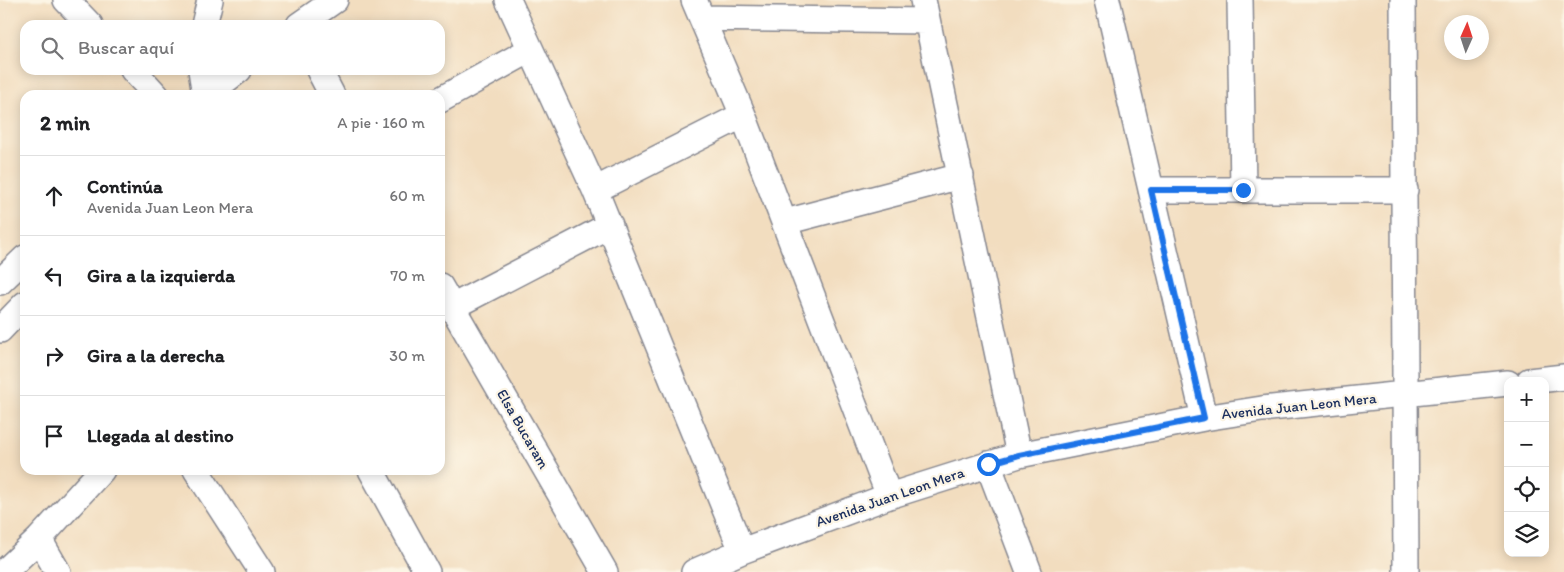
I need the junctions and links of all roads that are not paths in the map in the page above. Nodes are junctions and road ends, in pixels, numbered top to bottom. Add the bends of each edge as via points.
1 (66, 0) edge
2 (210, 0) edge
3 (335, 0) edge
4 (508, 0) edge
5 (1107, 0) edge
6 (1240, 0) edge
7 (1404, 0) edge
8 (698, 9) edge
9 (925, 11) edge
10 (85, 20) edge
11 (205, 20) edge
12 (306, 20) edge
13 (530, 50) junction
14 (138, 75) edge
15 (202, 75) edge
16 (232, 75) edge
17 (321, 75) edge
18 (151, 90) edge
19 (205, 90) edge
20 (213, 90) edge
21 (329, 90) edge
22 (445, 97) edge
23 (743, 116) junction
24 (961, 176) junction
25 (595, 190) junction
26 (1151, 190) junction
27 (1243, 190) junction
28 (1405, 190) junction
29 (785, 222) junction
30 (610, 225) junction
31 (20, 263) edge
32 (1, 280) edge
33 (446, 297) edge
34 (20, 309) edge
35 (0, 330) edge
36 (1564, 377) edge
37 (1549, 379) edge
38 (1504, 383) edge
39 (1404, 395) junction
40 (1204, 418) junction
41 (1019, 455) junction
42 (988, 464) junction
43 (97, 475) edge
44 (199, 475) edge
45 (375, 475) edge
46 (889, 496) junction
47 (39, 539) junction
48 (742, 551) junction
49 (4, 572) edge
50 (58, 572) edge
51 (262, 572) edge
52 (427, 572) edge
53 (605, 572) edge
54 (696, 572) edge
55 (1029, 572) edge
56 (1406, 572) edge

1 - 10 street
2 - 11 street
3 - 12 street
4 - 13 street
5 - 26 street
6 - 27 street
7 - 28 street
8 - 9 street
8 - 23 street
9 - 24 street
13 - 22 street
13 - 25 street
14 - 18 street
15 - 19 street
16 - 20 street
17 - 21 street
23 - 25 street
23 - 29 street
24 - 29 street
24 - 41 street
25 - 30 street
26 - 27 street
26 - 40 street
27 - 28 street
28 - 39 street
29 - 46 street
30 - 33 street
30 - 48 street
31 - 32 street
33 - 53 street, Elsa Bucaram
34 - 35 street
36 - 37 street
38 - 39 street, Avenida Juan Leon Mera
39 - 40 street, Avenida Juan Leon Mera
39 - 56 street
40 - 41 street, Avenida Juan Leon Mera
41 - 42 street, Avenida Juan Leon Mera
42 - 46 street, Avenida Juan Leon Mera
42 - 55 street
43 - 47 street
44 - 51 street
45 - 52 street
46 - 48 street, Avenida Juan Leon Mera
47 - 49 street
47 - 50 street
48 - 54 street, Avenida Juan Leon Mera

